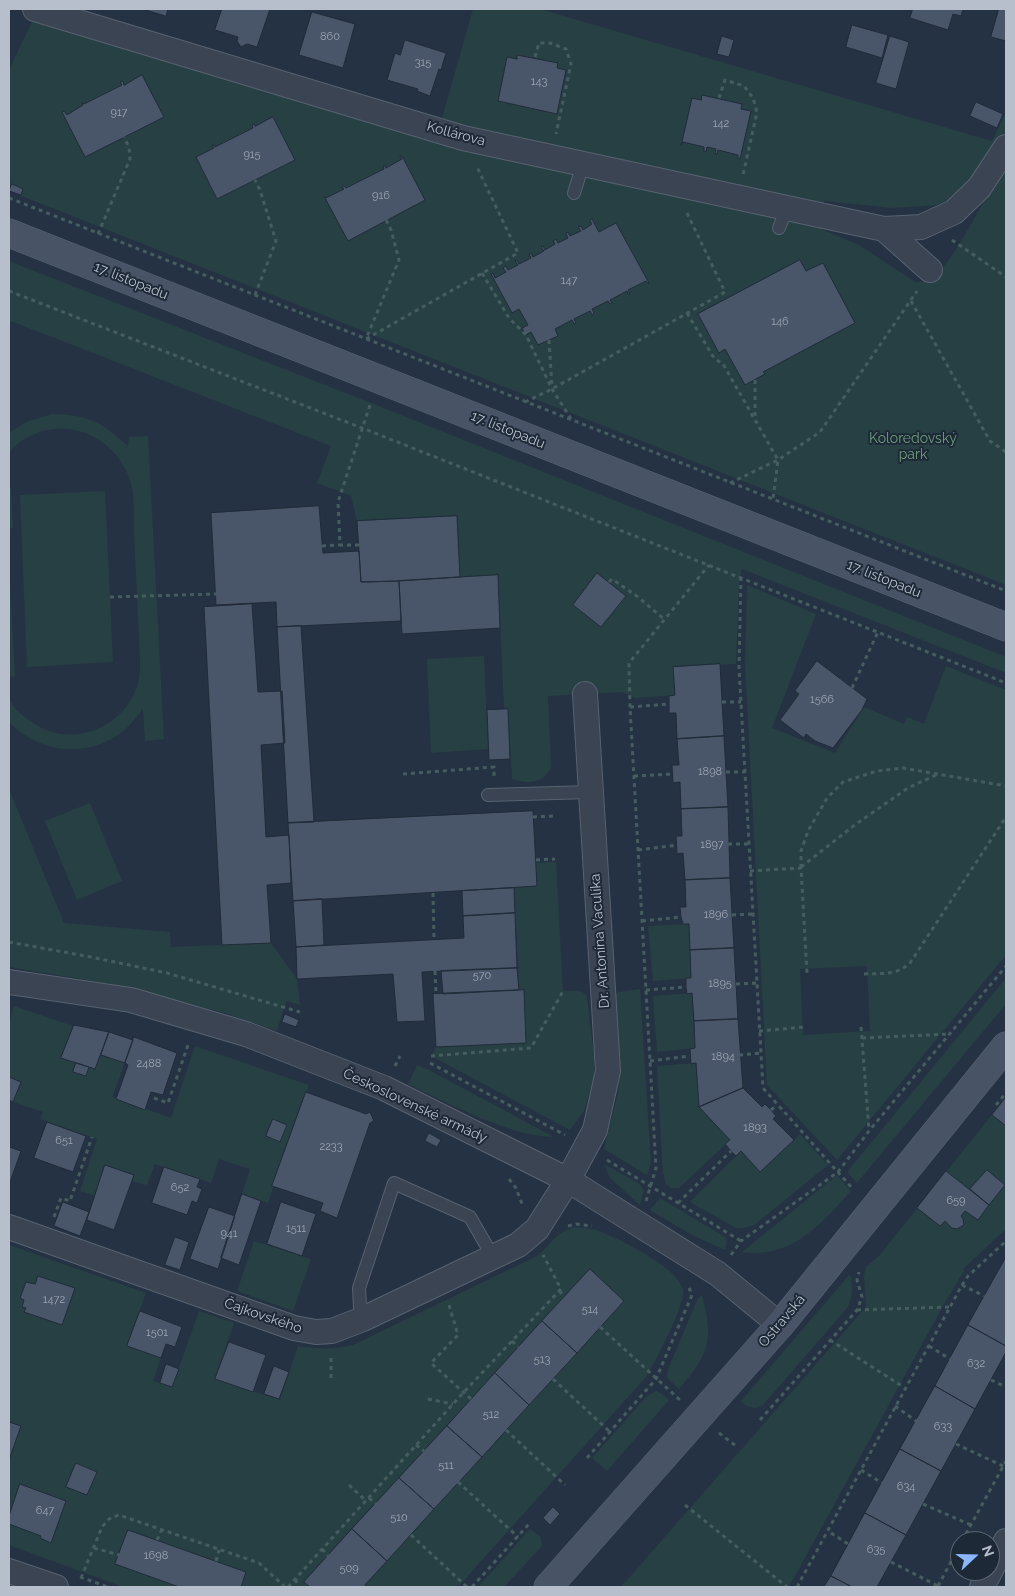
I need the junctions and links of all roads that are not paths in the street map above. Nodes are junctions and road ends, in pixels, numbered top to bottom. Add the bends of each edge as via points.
1 (35, 9) edge
2 (1006, 148) edge
3 (583, 164) junction
4 (574, 193) dead end
5 (884, 229) junction
6 (9, 233) edge
7 (930, 270) dead end
8 (1006, 627) edge
9 (585, 694) dead end
10 (590, 792) junction
11 (492, 795) road end
12 (9, 982) edge
13 (1006, 1046) edge
14 (568, 1180) junction
15 (9, 1227) edge
16 (493, 1257) junction
17 (363, 1319) junction
18 (780, 1325) junction
19 (1006, 1541) edge
20 (9, 1571) edge
21 (56, 1587) edge
22 (548, 1587) edge
23 (982, 1587) edge

1 - 3 street, Kollárova via 129,45 393,124
2 - 5 street, Kollárova via 979,188 954,212 921,227
3 - 4 lane
3 - 5 street, Kollárova via 738,197 783,218
5 - 7 street, Kollárova
6 - 8 main road, 17. listopadu
9 - 10 street, Dr. Antonína Vaculíka
10 - 11 lane
10 - 14 street, Dr. Antonína Vaculíka via 608,1071 595,1130
12 - 14 street, Československé armády via 131,1000 246,1034 384,1088
13 - 18 main road, Ostravská
14 - 16 street, Čajkovského via 537,1229 518,1245
14 - 18 street, Československé armády via 718,1274
15 - 17 street, Čajkovského via 294,1328 332,1331
16 - 17 street, Čajkovského
16 - 17 lane via 470,1216 394,1183 359,1288
18 - 22 main road, Ostravská
19 - 23 street
20 - 21 street

